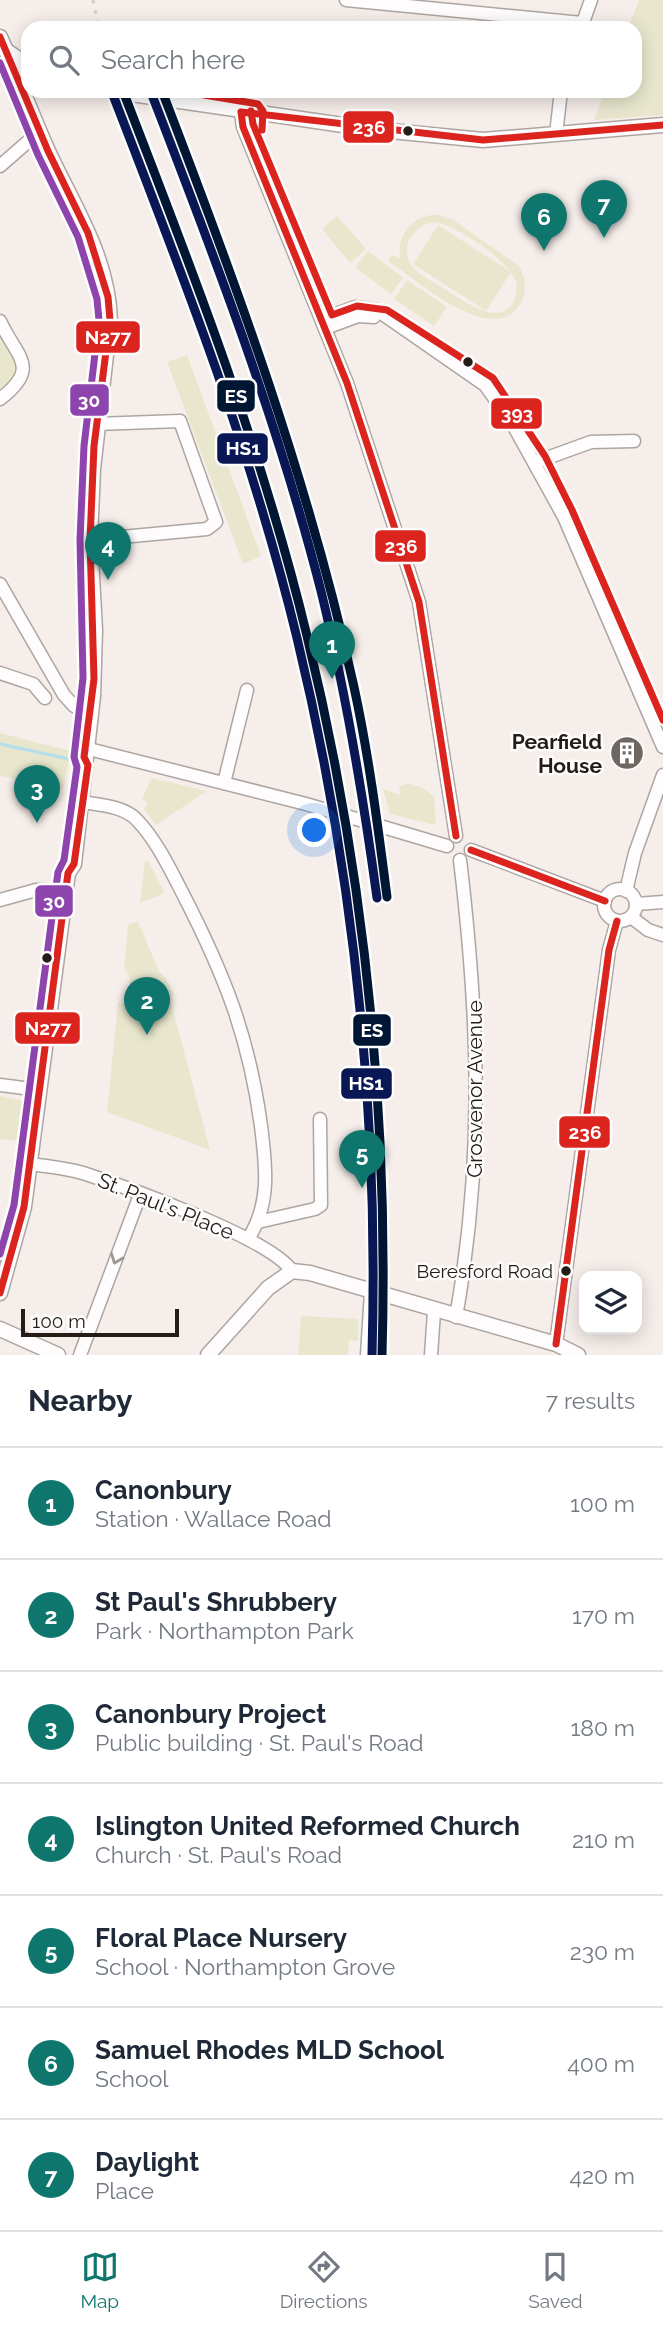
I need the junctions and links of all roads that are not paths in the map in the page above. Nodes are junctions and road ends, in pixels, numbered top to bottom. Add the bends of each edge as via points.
1 (346, 0) edge
2 (498, 0) edge
3 (591, 0) edge
4 (401, 3) edge
5 (493, 14) junction
6 (544, 21) edge
7 (583, 21) edge
8 (3, 44) edge
9 (21, 60) edge
10 (21, 77) edge
11 (29, 98) edge
12 (155, 98) edge
13 (560, 98) edge
14 (247, 113) junction
15 (663, 125) edge
16 (40, 131) junction
17 (556, 134) junction
18 (0, 166) edge
19 (0, 321) edge
20 (324, 324) junction
21 (0, 399) edge
22 (96, 424) junction
23 (634, 440) dead end
24 (536, 462) junction
25 (90, 540) junction
26 (0, 584) edge
27 (0, 673) edge
28 (247, 690) dead end
29 (45, 698) dead end
30 (91, 712) junction
31 (663, 747) edge
32 (84, 753) junction
33 (663, 775) edge
34 (224, 783) junction
35 (82, 803) junction
36 (451, 841) junction
37 (471, 850) junction
38 (460, 860) junction
39 (68, 873) junction
40 (66, 891) junction
41 (626, 891) junction
42 (0, 900) edge
43 (605, 901) junction
44 (663, 902) edge
45 (636, 904) junction
46 (631, 917) junction
47 (617, 921) junction
48 (663, 935) edge
49 (0, 1085) edge
50 (39, 1090) junction
51 (320, 1119) dead end
52 (29, 1164) junction
53 (140, 1195) junction
54 (258, 1222) junction
55 (248, 1239) junction
56 (292, 1272) junction
57 (0, 1293) edge
58 (374, 1293) junction
59 (428, 1310) junction
60 (456, 1317) junction
61 (0, 1329) edge
62 (555, 1344) junction
63 (58, 1355) edge
64 (80, 1355) edge
65 (208, 1355) edge
66 (367, 1355) edge
67 (431, 1355) edge
68 (578, 1355) edge

1 - 4 street
2 - 5 street
3 - 7 street
4 - 5 street
5 - 6 street
8 - 9 main road
8 - 10 main road
11 - 16 main road
12 - 14 main road
13 - 17 street
14 - 17 main road via 461,138
14 - 20 street via 243,127
15 - 17 main road
16 - 18 street
16 - 22 main road via 89,230 107,280 110,320
19 - 21 street via 24,361 23,376
20 - 24 street via 366,307 377,310 485,385
20 - 36 street via 419,602
22 - 25 main road
22 - 25 street via 180,421 216,517 215,526 207,529
23 - 24 street via 590,442
24 - 31 street
25 - 30 main road
26 - 30 street via 64,695 74,706
27 - 29 street via 33,684
28 - 34 street
30 - 32 main road
32 - 34 street
32 - 35 main road via 88,765
32 - 39 main road via 75,782
33 - 41 street
34 - 36 street via 385,828
35 - 39 main road via 74,864
35 - 54 street via 120,809 137,820 176,882 233,999 250,1061 265,1157 266,1183
36 - 37 street via 467,839
36 - 38 street via 450,856
37 - 38 street
37 - 43 street
38 - 60 street, Grosvenor Avenue via 478,1087 473,1206
39 - 40 main road
40 - 42 street via 36,890
40 - 50 main road
41 - 43 street via 613,891
41 - 45 street
43 - 47 street via 607,914
44 - 45 street
45 - 46 street
46 - 47 street
46 - 48 street
47 - 62 street via 609,950
49 - 50 street
50 - 52 main road
51 - 54 street via 321,1205
52 - 53 street, St. Paul's Place via 83,1173
52 - 57 main road via 20,1222
53 - 55 street, St. Paul's Place
53 -> 64 street
54 - 55 street
55 - 56 street, St. Paul's Place
56 - 58 main road
56 - 65 main road via 268,1289
58 - 59 main road
58 - 66 street
59 - 60 main road
59 - 67 street
60 - 62 main road
61 - 63 main road
62 - 68 main road

